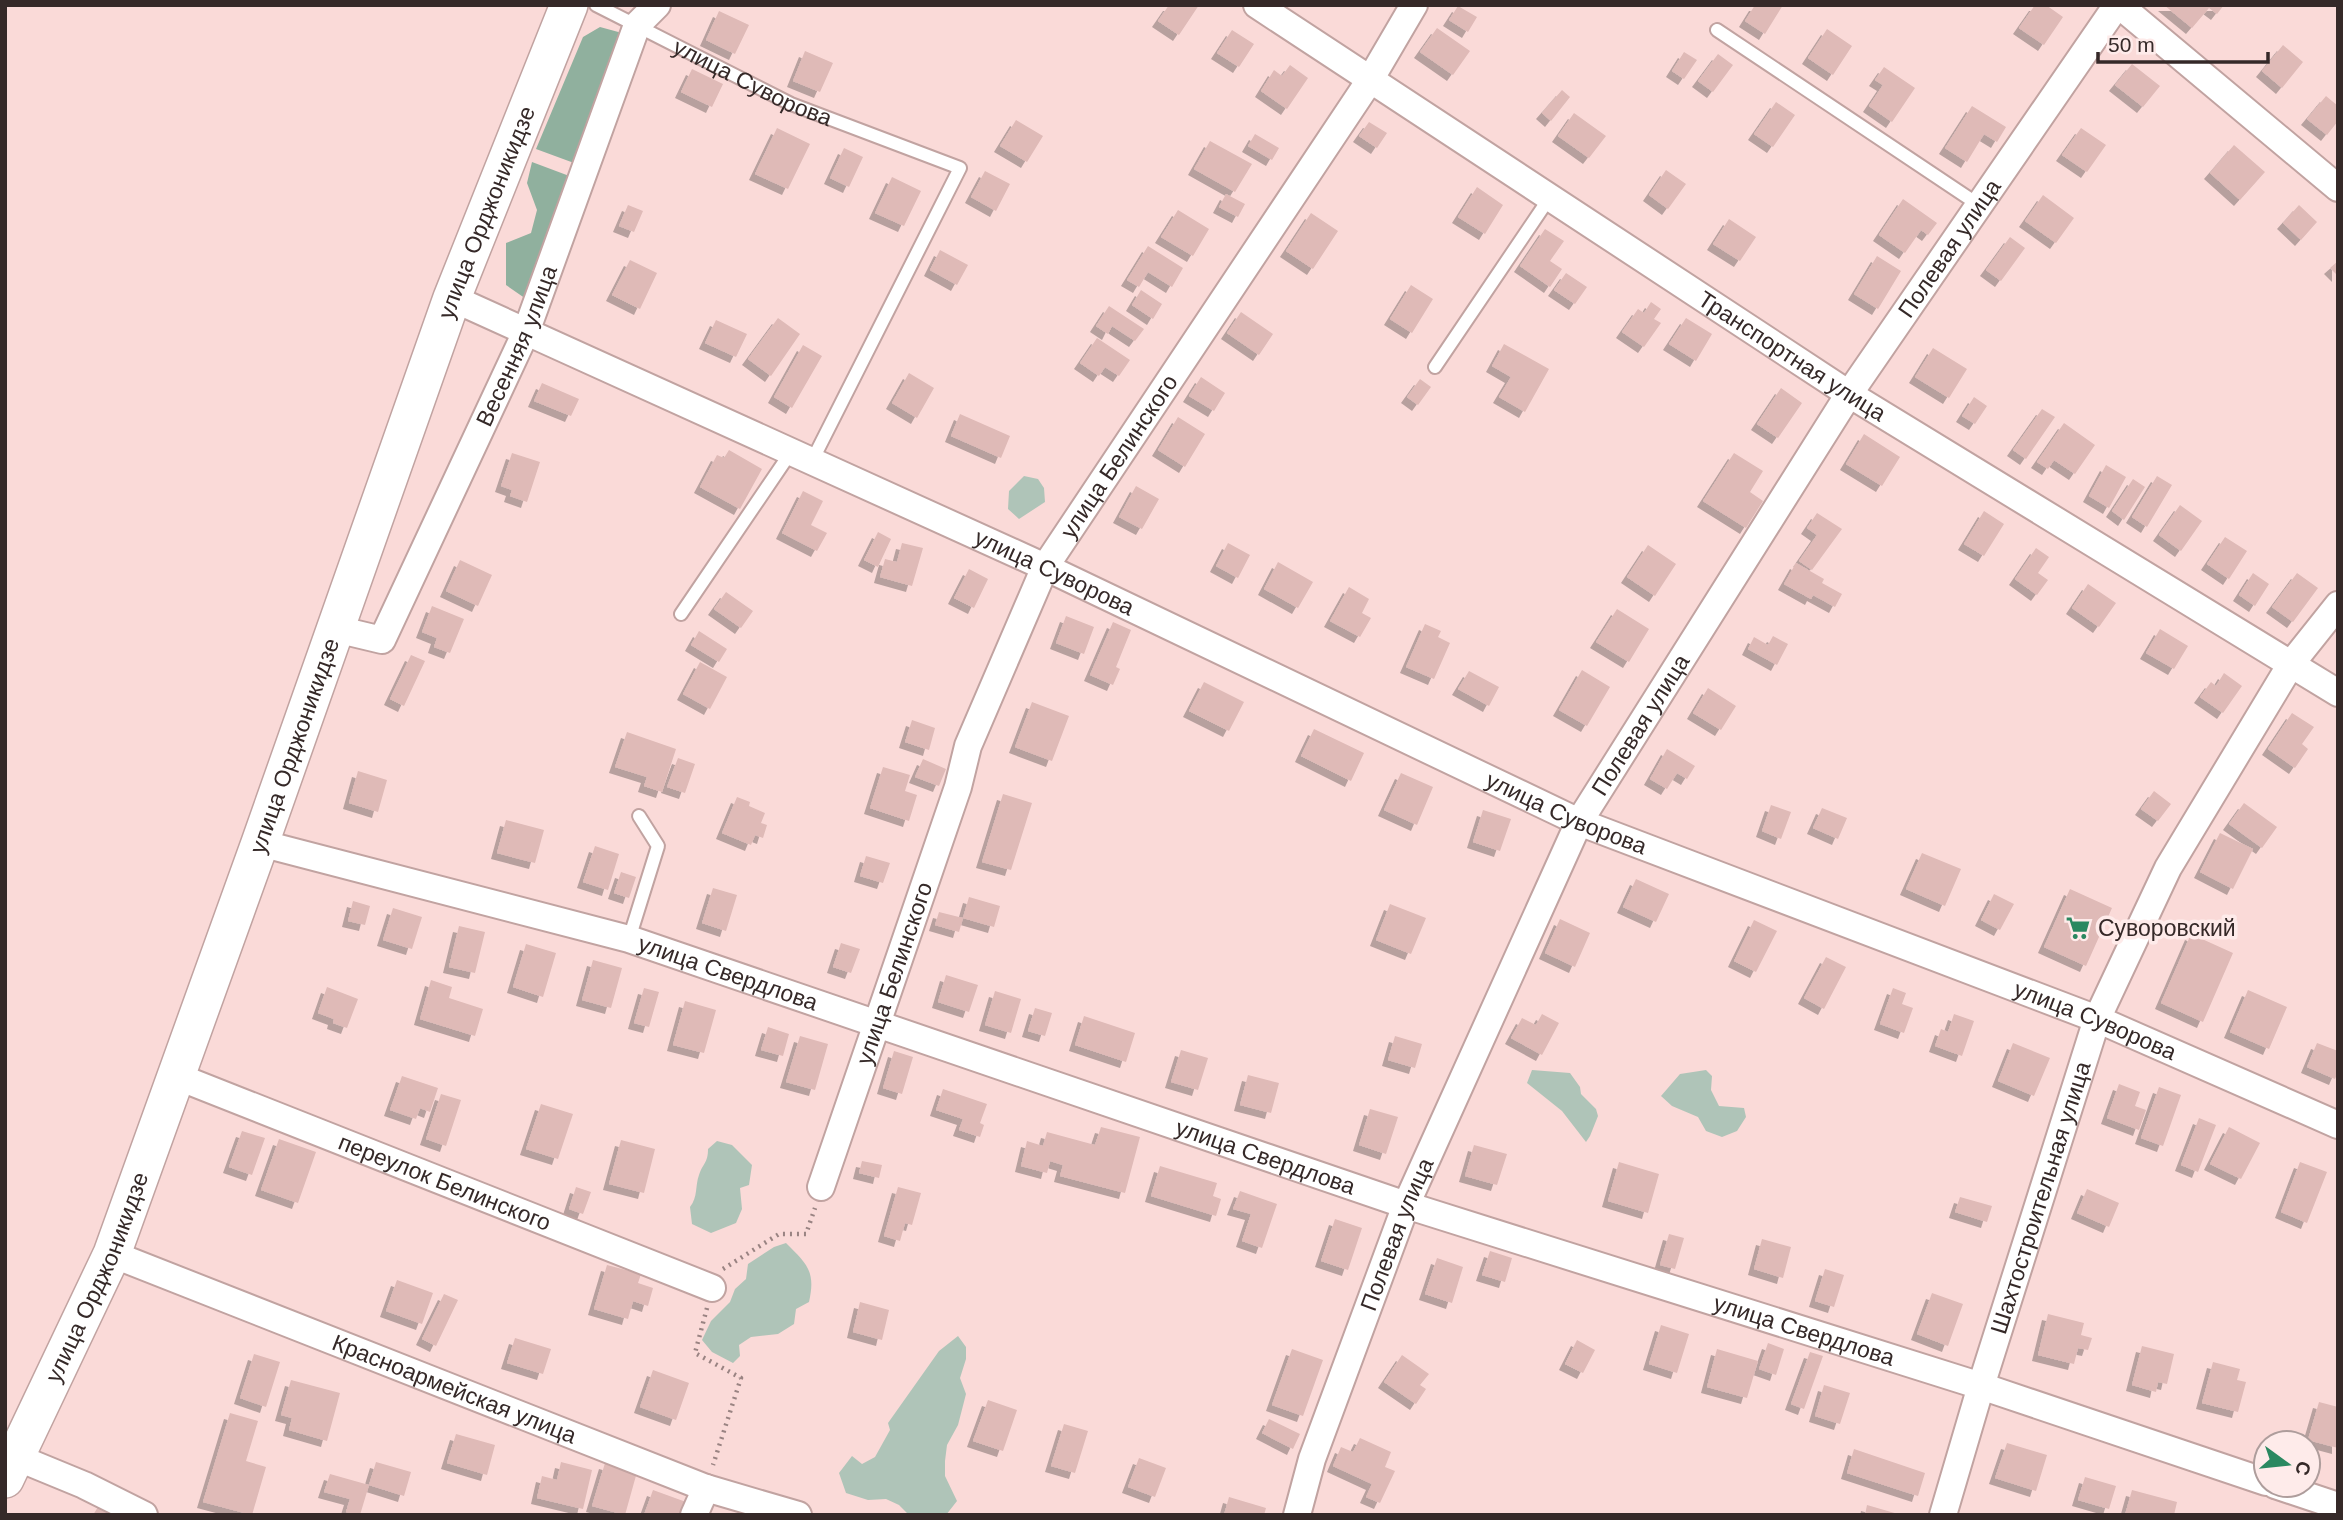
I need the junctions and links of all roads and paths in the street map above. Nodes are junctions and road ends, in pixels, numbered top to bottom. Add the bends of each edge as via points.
1 (569, 5) edge
2 (596, 5) edge
3 (657, 5) edge
4 (1256, 5) edge
5 (1414, 5) edge
6 (2118, 5) edge
7 (637, 26) junction
8 (1717, 30) dead end
9 (1370, 80) junction
10 (2338, 188) edge
11 (1550, 197) junction
12 (1979, 205) junction
13 (452, 298) junction
14 (526, 332) junction
15 (1435, 367) dead end
16 (1849, 394) junction
17 (802, 457) junction
18 (1045, 567) junction
19 (2338, 605) edge
20 (681, 614) dead end
21 (335, 629) junction
22 (2291, 664) junction
23 (2338, 693) edge
24 (639, 816) dead end
25 (1579, 822) junction
26 (260, 843) junction
27 (629, 939) junction
28 (2097, 1019) junction
29 (876, 1023) junction
30 (176, 1076) junction
31 (2338, 1125) edge
32 (821, 1187) joint
33 (1406, 1205) junction
34 (111, 1254) junction
35 (712, 1288) junction
36 (1981, 1385) junction
37 (11, 1468) edge
38 (2252, 1477) edge
39 (706, 1489) junction
40 (2317, 1499) edge
41 (2338, 1506) edge
42 (144, 1515) edge
43 (694, 1515) edge
44 (798, 1515) edge
45 (1297, 1515) edge
46 (1943, 1515) edge

1 - 13 main road, улица Орджоникидзе
2 - 7 lane, улица Суворова
3 - 7 street, Весенняя улица
4 - 9 street, Транспортная улица
5 - 9 street, улица Белинского
6 - 10 street
6 - 12 street, Полевая улица
7 - 14 street, Весенняя улица
7 - 17 lane, улица Суворова via 791,104 960,168
8 - 12 lane
9 - 11 street, Транспортная улица
9 - 18 street, улица Белинского
11 - 15 lane
11 - 16 street, Транспортная улица
12 - 16 street, Полевая улица
13 - 14 street, улица Суворова
13 - 21 main road, улица Орджоникидзе
14 - 17 street, улица Суворова
14 - 21 street, Весенняя улица via 382,640
16 - 22 street, Транспортная улица
16 - 25 street, Полевая улица
17 - 18 street, улица Суворова
17 - 20 lane
18 - 25 street, улица Суворова
18 - 29 street, улица Белинского via 968,746
19 - 22 street, Шахтостроительная улица
21 - 26 main road, улица Орджоникидзе
22 - 23 street, Транспортная улица
22 - 28 street, Шахтостроительная улица via 2168,868
24 - 27 lane via 658,846
25 - 28 street, улица Суворова
25 - 33 street, Полевая улица
26 - 27 street, улица Свердлова
26 - 30 main road, улица Орджоникидзе
27 - 29 street, улица Свердлова
28 - 31 street, улица Суворова
28 - 36 street, Шахтостроительная улица
29 - 32 street, улица Белинского
29 - 33 street, улица Свердлова
30 - 34 main road, улица Орджоникидзе
30 - 35 street, переулок Белинского
32 - 35 path via 806,1234 779,1234 716,1274
33 - 36 street, улица Свердлова
33 - 45 street, Полевая улица via 1312,1459
34 - 37 main road, улица Орджоникидзе
34 - 39 street, Красноармейская улица
35 - 39 path via 695,1353 741,1378
36 - 38 street, улица Свердлова
36 - 46 street, Шахтостроительная улица
37 - 42 street via 84,1485
39 - 43 street
39 - 44 street, Красноармейская улица
40 - 41 street

